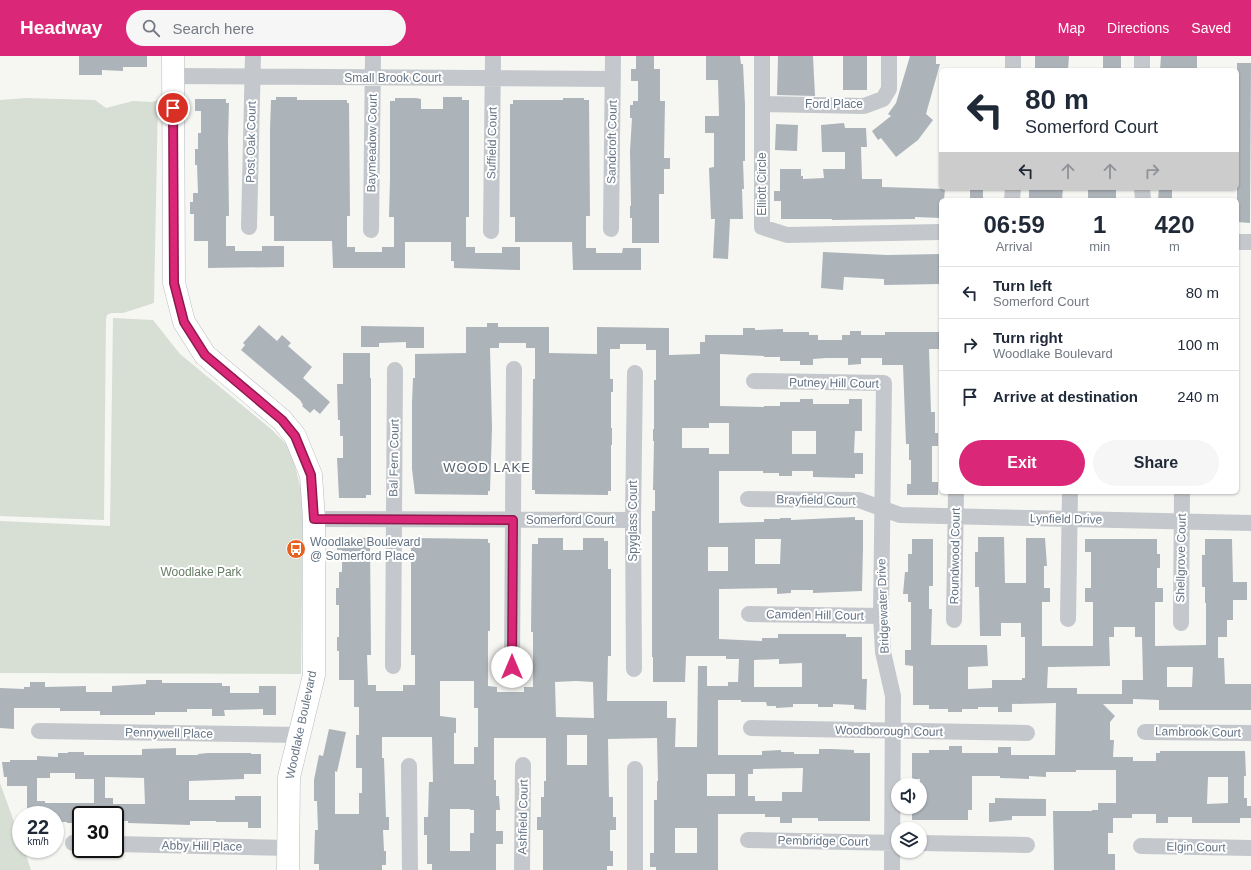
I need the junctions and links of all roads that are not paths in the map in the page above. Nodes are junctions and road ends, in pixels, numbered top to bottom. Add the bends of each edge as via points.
1 (253, 56) edge
2 (373, 56) edge
3 (493, 56) edge
4 (613, 56) edge
5 (762, 56) edge
6 (889, 56) edge
7 (1013, 56) edge
8 (1142, 56) edge
9 (173, 66) edge
10 (1013, 68) edge
11 (1142, 68) edge
12 (253, 77) junction
13 (373, 78) junction
14 (493, 78) junction
15 (613, 79) junction
16 (762, 104) junction
17 (249, 228) dead end
18 (611, 229) dead end
19 (371, 230) dead end
20 (491, 230) dead end
21 (939, 232) edge
22 (1239, 242) edge
23 (1251, 242) edge
24 (514, 369) dead end
25 (395, 370) dead end
26 (635, 373) dead end
27 (754, 381) dead end
28 (956, 494) edge
29 (1070, 494) edge
30 (1182, 494) edge
31 (748, 499) dead end
32 (881, 509) junction
33 (956, 516) junction
34 (314, 519) junction
35 (393, 519) junction
36 (1069, 519) junction
37 (513, 520) junction
38 (633, 520) junction
39 (1182, 521) junction
40 (1251, 523) edge
41 (749, 614) dead end
42 (881, 616) junction
43 (1068, 619) dead end
44 (954, 620) dead end
45 (1181, 623) dead end
46 (393, 666) dead end
47 (512, 667) dead end
48 (634, 669) dead end
49 (751, 728) dead end
50 (39, 731) dead end
51 (893, 731) junction
52 (1027, 732) dead end
53 (1145, 732) dead end
54 (1251, 733) edge
55 (300, 735) junction
56 (523, 765) dead end
57 (409, 766) dead end
58 (635, 769) dead end
59 (895, 822) edge
60 (748, 840) dead end
61 (891, 843) edge
62 (927, 843) edge
63 (124, 844) edge
64 (1027, 845) dead end
65 (1141, 846) dead end
66 (288, 848) junction
67 (1251, 848) edge
68 (893, 858) edge
69 (288, 870) edge
70 (410, 870) edge
71 (522, 870) edge
72 (634, 870) edge
73 (892, 870) edge

1 - 12 street, Post Oak Court
2 - 13 street, Baymeadow Court
3 - 14 street, Suffield Court
4 - 15 street, Sandcroft Court
5 - 16 street, Elliott Circle
6 - 16 street, Ford Place via 889,89 883,99 864,106
7 - 10 street
8 - 11 street
9 - 12 street, Small Brook Court
9 - 34 street, Woodlake Boulevard via 174,283 184,322 205,355 282,420 295,436 311,475
12 - 13 street, Small Brook Court
12 - 17 street, Post Oak Court
13 - 14 street, Small Brook Court
13 - 19 street, Baymeadow Court
14 - 15 street, Small Brook Court
14 - 20 street, Suffield Court
15 - 18 street, Sandcroft Court
16 - 21 street, Elliott Circle via 762,227 787,235
22 - 23 street
24 - 37 street
25 - 35 street, Bal Fern Court
26 - 38 street, Spyglass Court
27 - 32 street, Putney Hill Court via 884,383
28 - 33 street, Roundwood Court
29 - 36 street
30 - 39 street, Shellgrove Court
31 - 32 street, Brayfield Court via 859,500
32 - 33 street, Lynfield Drive via 900,515
32 - 42 street, Bridgewater Drive
33 - 36 street, Lynfield Drive
33 - 44 street, Roundwood Court
34 - 35 street, Somerford Court
34 - 55 street, Woodlake Boulevard via 314,675
35 - 37 street, Somerford Court
35 - 46 street, Bal Fern Court
36 - 39 street, Lynfield Drive
36 - 43 street
37 - 38 street, Somerford Court
37 - 47 street
38 - 48 street, Spyglass Court
39 - 40 street, Lynfield Drive
39 - 45 street, Shellgrove Court
41 - 42 street, Camden Hill Court
42 - 51 street, Bridgewater Drive via 882,652 893,696
49 - 51 street, Woodborough Court
50 - 55 street, Pennywell Place
51 - 52 street, Woodborough Court
51 - 59 street, Bridgewater Drive
53 - 54 street, Lambrook Court
55 - 66 street, Woodlake Boulevard via 289,777
56 - 71 street, Ashfield Court
57 - 70 street
58 - 72 street
60 - 61 street, Pembridge Court
62 - 64 street
63 - 66 street, Abby Hill Place
65 - 67 street, Elgin Court
66 - 69 street, Woodlake Boulevard
68 - 73 street, Bridgewater Drive

